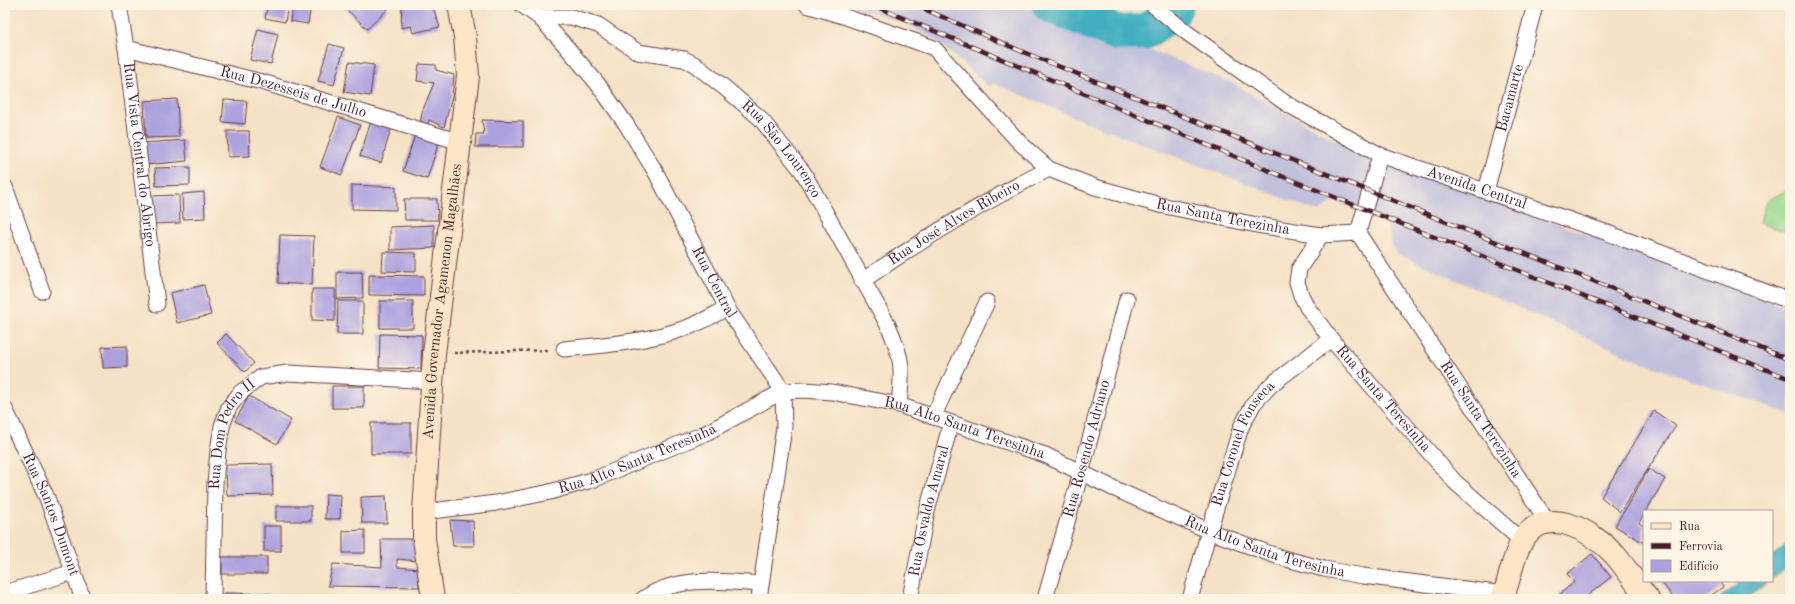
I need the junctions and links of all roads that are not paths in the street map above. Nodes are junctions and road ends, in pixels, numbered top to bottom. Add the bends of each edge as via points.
1 (119, 5) edge
2 (459, 5) edge
3 (522, 5) edge
4 (807, 5) edge
5 (1535, 5) edge
6 (1155, 7) edge
7 (539, 17) junction
8 (126, 48) junction
9 (460, 142) junction
10 (1380, 155) junction
11 (1049, 169) junction
12 (5, 187) edge
13 (1486, 191) junction
14 (1358, 233) junction
15 (1321, 235) junction
16 (862, 281) junction
17 (42, 290) dead end
18 (1127, 299) dead end
19 (1790, 301) edge
20 (987, 302) dead end
21 (157, 304) dead end
22 (727, 308) junction
23 (1331, 339) junction
24 (564, 349) road end
25 (432, 380) junction
26 (783, 391) junction
27 (899, 405) junction
28 (5, 409) edge
29 (933, 417) junction
30 (951, 423) junction
31 (1081, 473) junction
32 (424, 512) junction
33 (1547, 521) junction
34 (1209, 531) junction
35 (1522, 541) junction
36 (73, 572) junction
37 (761, 584) junction
38 (5, 593) edge
39 (1503, 596) edge
40 (84, 599) edge
41 (213, 599) edge
42 (433, 599) edge
43 (643, 599) edge
44 (759, 599) edge
45 (910, 599) edge
46 (1045, 599) edge
47 (1190, 599) edge
48 (1648, 599) edge

1 - 8 street, Rua Vista Central do Abrigo
2 - 9 main road, Avenida Governador Agamenon Magalhães via 468,76
3 - 7 street, Rua Central
4 - 11 street, Rua Santa Terezinha via 934,48 1019,142
5 - 13 street, Bacamarte
6 - 10 street, Avenida Central via 1287,104
7 - 16 street, Rua São Lourenço via 571,17 598,25 638,52 684,59 719,83 760,118 802,172
7 - 22 street, Rua Central via 597,82 626,124 655,171
8 - 9 street, Rua Dezesseis de Julho via 262,82
8 - 21 street, Rua Vista Central do Abrigo
9 - 25 main road, Avenida Governador Agamenon Magalhães
10 - 13 street, Avenida Central
10 - 14 street
11 - 15 street, Rua Santa Terezinha via 1096,187 1160,205
11 - 16 street, Rua José Alves Ribeiro via 999,193 929,235
12 - 17 street
13 - 19 street, Avenida Central
14 - 15 street, Rua Santa Terezinha
14 - 33 street, Rua Santa Terezinha
15 - 23 street, Rua Santa Teresinha via 1299,269 1297,282 1307,307
16 - 27 street, Rua São Lourenço via 888,325 898,348 902,369
18 - 31 street, Rua Rosendo Adriano
20 - 29 street
22 - 24 street via 687,328 661,336 618,344
22 - 26 street, Rua Central
23 - 34 street, Rua Coronel Fonseca via 1272,384 1254,403 1242,427
23 - 35 street, Rua Santa Teresinha via 1455,482
25 - 32 main road, Avenida Governador Agamenon Magalhães
25 - 41 street, Rua Dom Pedro II via 288,373 261,377 241,392 229,407 222,426 218,451
26 - 27 street, Rua Alto Santa Teresinha via 832,392
26 - 32 street, Rua Alto Santa Teresinha via 706,433 595,479 511,500
26 - 37 street via 784,427
27 - 29 street, Rua Alto Santa Teresinha
28 - 36 street, Rua Santos Dumont via 47,498
29 - 30 street, Rua Alto Santa Teresinha
30 - 31 street, Rua Alto Santa Teresinha via 1045,455
30 - 45 street, Rua Osvaldo Amaral via 926,515
31 - 34 street, Rua Alto Santa Teresinha
31 - 46 street, Rua Rosendo Adriano
32 - 42 main road, Avenida Governador Agamenon Magalhães via 424,539
33 - 35 main road via 1532,529
33 - 48 main road via 1565,523 1586,532 1614,555
34 - 39 street, Rua Alto Santa Teresinha via 1279,557 1324,569
34 - 47 street, Rua Coronel Fonseca
35 - 39 main road
36 - 38 street
36 - 40 street, Rua Santos Dumont
37 - 43 street via 693,582 670,585
37 - 44 street

